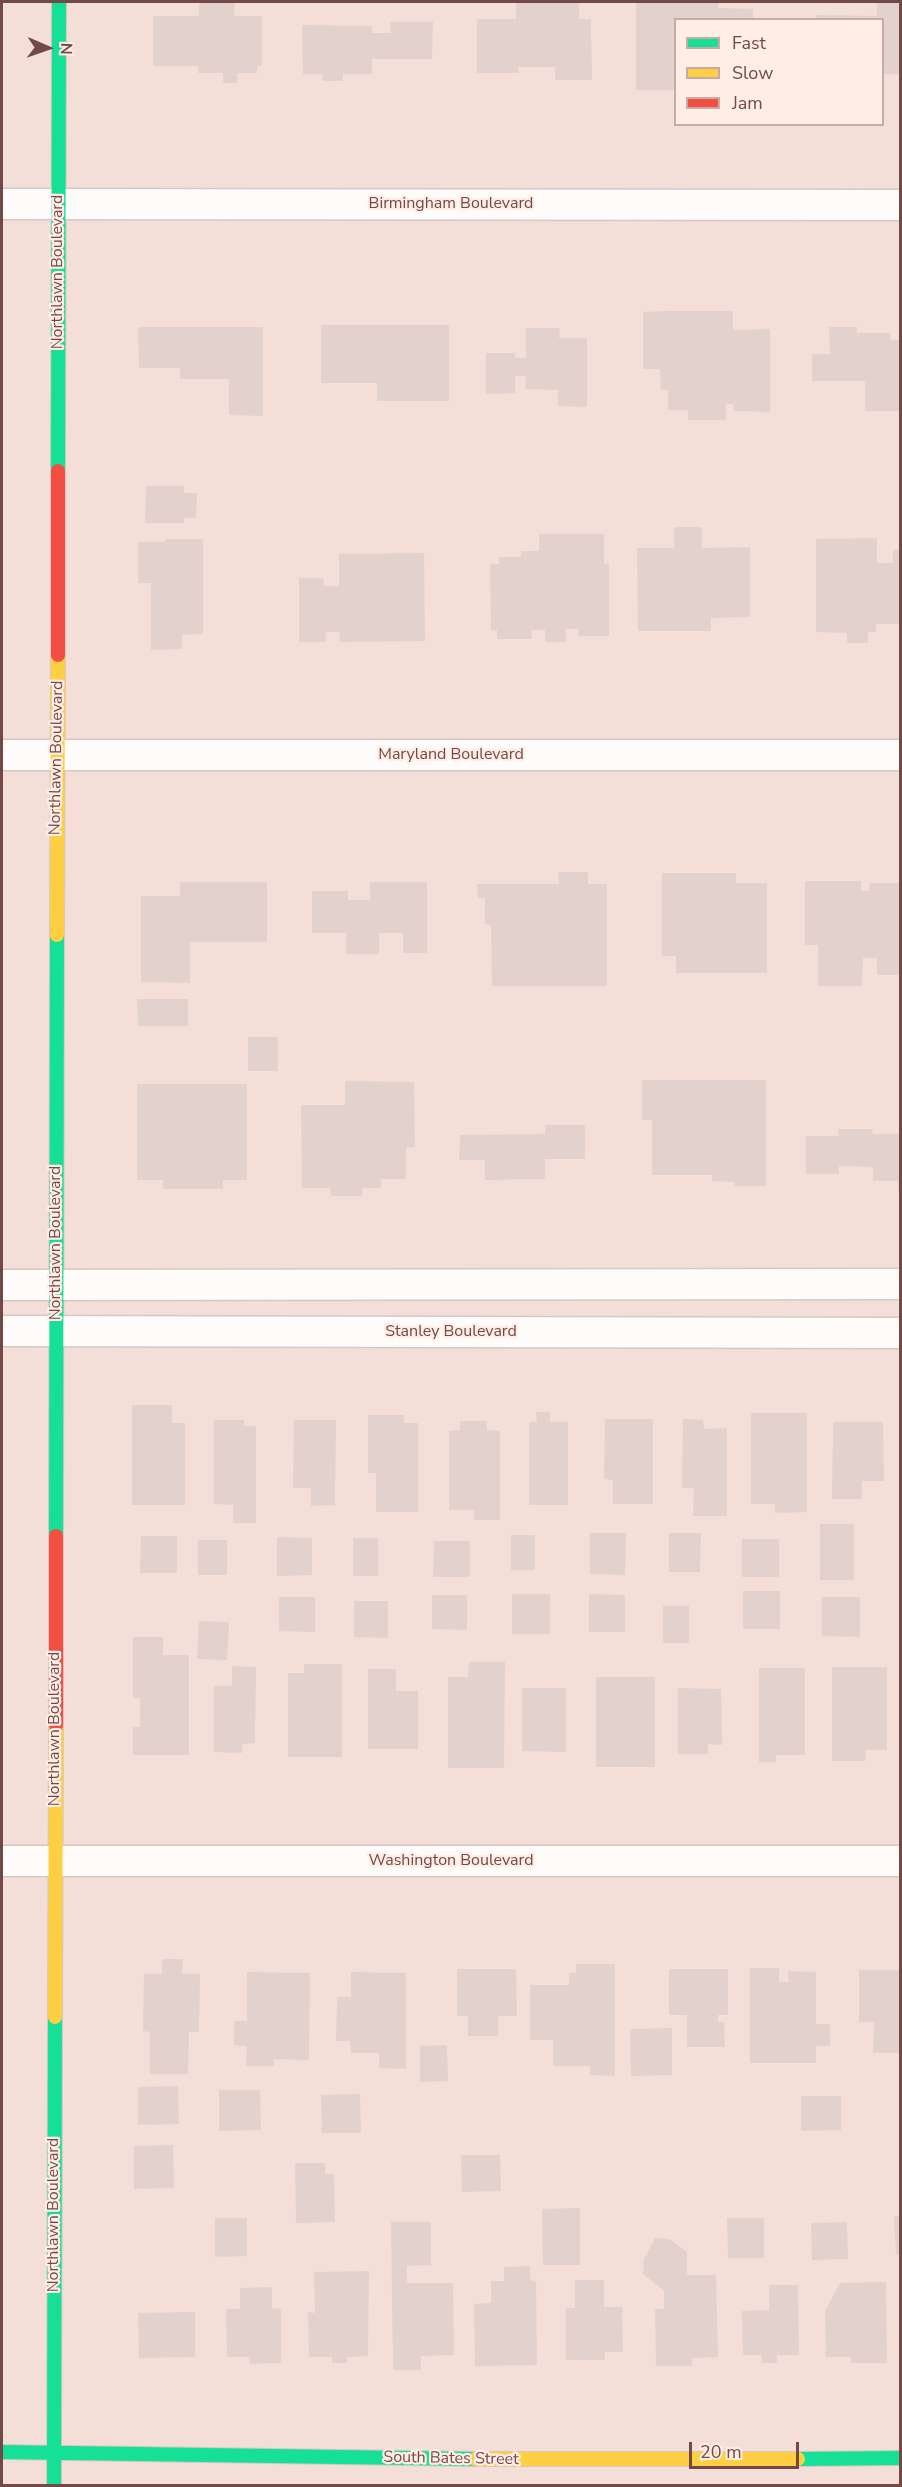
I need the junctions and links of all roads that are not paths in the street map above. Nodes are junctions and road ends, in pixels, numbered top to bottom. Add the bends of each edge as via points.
1 (59, 2) edge
2 (2, 204) edge
3 (58, 204) junction
4 (900, 205) edge
5 (2, 755) edge
6 (900, 755) edge
7 (57, 756) junction
8 (634, 1284) junction
9 (900, 1284) edge
10 (56, 1285) junction
11 (2, 1286) edge
12 (2, 1331) edge
13 (56, 1331) junction
14 (634, 1332) junction
15 (900, 1333) edge
16 (2, 1861) edge
17 (55, 1861) junction
18 (900, 1861) edge
19 (2, 2452) edge
20 (54, 2452) junction
21 (900, 2458) edge
22 (54, 2486) edge

1 - 3 street, Northlawn Boulevard
2 - 3 street, Birmingham Boulevard
3 - 4 street, Birmingham Boulevard
3 - 7 street, Northlawn Boulevard
5 - 7 street, Maryland Boulevard
6 - 7 street, Maryland Boulevard
7 - 10 street, Northlawn Boulevard
8 - 9 street
8 - 10 street
8 - 14 street
10 - 11 street
10 - 13 street, Northlawn Boulevard
12 - 13 street, Stanley Boulevard
13 - 14 street, Stanley Boulevard
13 - 17 street, Northlawn Boulevard
14 - 15 street, Stanley Boulevard
16 - 17 street, Washington Boulevard
17 - 18 street, Washington Boulevard
17 - 20 street, Northlawn Boulevard
19 - 20 street, South Bates Street
20 - 21 street, South Bates Street via 541,2460
20 - 22 street, Northlawn Boulevard

